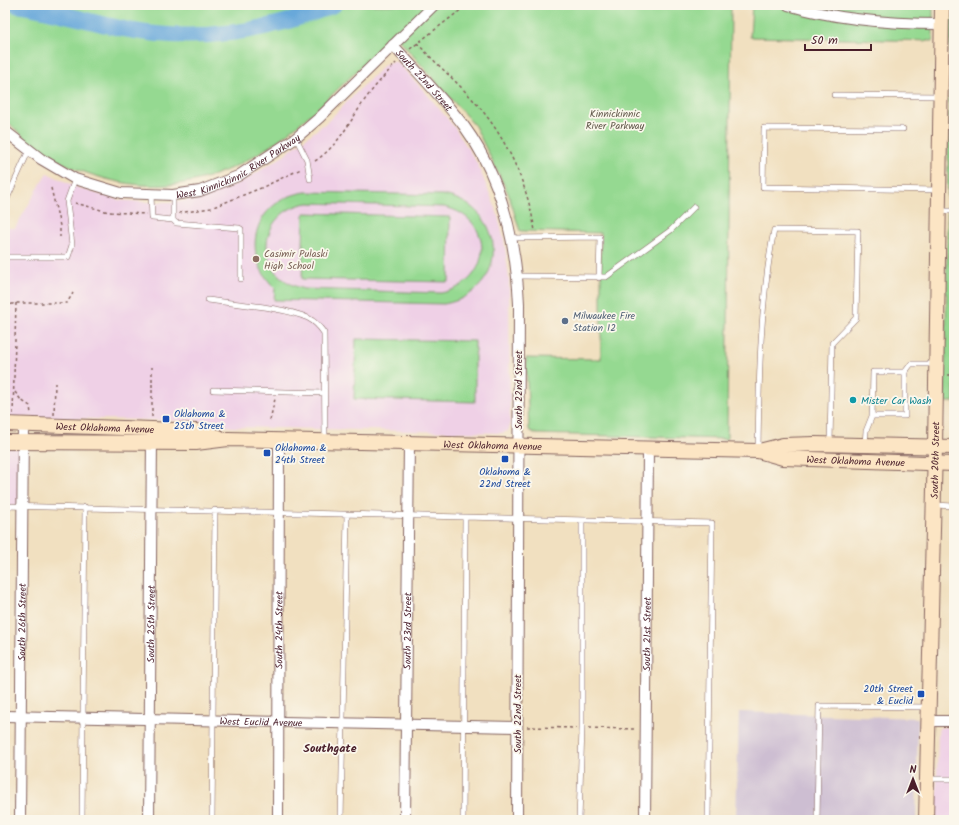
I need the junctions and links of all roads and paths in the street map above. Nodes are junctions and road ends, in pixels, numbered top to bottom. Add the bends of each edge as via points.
1 (434, 5) edge
2 (788, 5) edge
3 (942, 5) edge
4 (941, 24) junction
5 (417, 43) dead end
6 (393, 45) junction
7 (834, 95) dead end
8 (940, 96) junction
9 (904, 129) dead end
10 (5, 131) edge
11 (296, 138) junction
12 (29, 150) junction
13 (75, 179) junction
14 (310, 179) dead end
15 (51, 188) dead end
16 (939, 190) junction
17 (151, 195) junction
18 (173, 195) junction
19 (5, 203) edge
20 (694, 207) dead end
21 (938, 211) junction
22 (954, 211) edge
23 (173, 220) junction
24 (60, 237) dead end
25 (536, 237) junction
26 (513, 238) junction
27 (5, 257) edge
28 (518, 276) junction
29 (599, 278) junction
30 (241, 279) dead end
31 (73, 292) dead end
32 (208, 300) dead end
33 (16, 303) junction
34 (5, 306) edge
35 (936, 364) junction
36 (152, 367) dead end
37 (905, 372) junction
38 (948, 375) dead end
39 (954, 375) edge
40 (55, 383) dead end
41 (14, 390) junction
42 (213, 390) dead end
43 (277, 392) junction
44 (324, 393) junction
45 (54, 415) dead end
46 (872, 416) junction
47 (9, 419) edge
48 (27, 419) junction
49 (270, 420) dead end
50 (152, 429) junction
51 (279, 440) junction
52 (325, 441) junction
53 (5, 442) edge
54 (22, 442) junction
55 (409, 443) junction
56 (830, 444) junction
57 (518, 445) junction
58 (849, 445) junction
59 (865, 445) junction
60 (935, 447) junction
61 (954, 447) edge
62 (648, 449) junction
63 (758, 451) junction
64 (849, 461) junction
65 (935, 464) junction
66 (954, 464) edge
67 (954, 499) edge
68 (934, 505) junction
69 (5, 506) edge
70 (954, 506) edge
71 (22, 507) junction
72 (85, 507) junction
73 (152, 508) junction
74 (215, 510) junction
75 (280, 512) junction
76 (347, 515) junction
77 (409, 516) junction
78 (465, 518) junction
79 (518, 519) junction
80 (582, 521) junction
81 (647, 522) junction
82 (928, 707) junction
83 (5, 716) edge
84 (21, 716) junction
85 (82, 718) junction
86 (150, 719) junction
87 (213, 721) junction
88 (928, 721) junction
89 (954, 721) edge
90 (278, 723) junction
91 (342, 724) junction
92 (406, 724) junction
93 (464, 726) junction
94 (517, 727) junction
95 (927, 779) junction
96 (954, 779) edge
97 (20, 820) edge
98 (82, 820) edge
99 (148, 820) edge
100 (212, 820) edge
101 (278, 820) edge
102 (341, 820) edge
103 (405, 820) edge
104 (462, 820) edge
105 (517, 820) edge
106 (579, 820) edge
107 (645, 820) edge
108 (708, 820) edge
109 (817, 820) edge
110 (926, 820) edge

1 - 6 street, West Kinnickinnic River Parkway
2 - 4 street via 829,16
3 - 4 main road, South 20th Street
4 - 8 main road, South 20th Street
5 - 25 path via 495,127 516,166 531,209
6 - 11 street, West Kinnickinnic River Parkway
6 - 26 street, South 22nd Street via 440,96 472,138 486,161 504,206
7 - 8 lane
8 - 16 main road, South 20th Street
9 - 16 lane via 764,128 763,187
10 - 12 street, West Kinnickinnic River Parkway
11 - 14 lane via 307,160
11 - 18 street, West Kinnickinnic River Parkway via 238,176 200,191
12 - 13 street, West Kinnickinnic River Parkway via 41,160
12 - 19 lane
13 - 17 street, West Kinnickinnic River Parkway via 121,193
13 - 27 lane via 67,201 72,245 68,257
15 - 24 path
16 - 21 main road, South 20th Street
17 - 18 street, West Kinnickinnic River Parkway
17 - 23 lane via 152,218
18 - 23 lane
20 - 29 lane via 671,230 606,278
21 - 22 lane
21 - 35 main road, South 20th Street
23 - 30 lane via 176,223 239,228
25 - 26 lane
25 - 29 lane via 600,237
26 - 28 street, South 22nd Street
28 - 29 lane
28 - 57 street, South 22nd Street
31 - 33 path via 67,303
32 - 44 lane via 309,318 324,333
33 - 34 path
33 - 41 path
35 - 37 lane via 911,364
35 - 60 main road, South 20th Street
36 - 50 path
37 - 46 lane via 873,372
37 - 46 lane via 905,416
38 - 39 path
40 - 45 path
41 - 47 path
41 - 48 path via 30,406
42 - 43 lane
43 - 44 lane
43 - 49 path
44 - 52 lane
46 - 59 lane via 866,431
47 - 48 main road, West Oklahoma Avenue
48 - 50 main road, West Oklahoma Avenue
48 - 54 street, South 26th Street
50 - 51 main road, West Oklahoma Avenue via 196,431 228,438
50 - 54 main road, West Oklahoma Avenue
50 - 73 street, South 25th Street
51 - 52 main road, West Oklahoma Avenue
51 - 75 street, South 24th Street
52 - 55 main road, West Oklahoma Avenue
53 - 54 main road, West Oklahoma Avenue
54 - 71 street, South 26th Street
55 - 57 main road, West Oklahoma Avenue
55 - 77 street, South 23rd Street
56 - 58 main road, West Oklahoma Avenue
56 - 63 main road, West Oklahoma Avenue via 782,445
56 - 63 lane via 832,343 856,318 858,231 774,230 766,273 760,340
57 - 62 main road, West Oklahoma Avenue
57 - 79 street, South 22nd Street
58 - 59 main road, West Oklahoma Avenue
58 - 64 main road
59 - 60 main road, West Oklahoma Avenue
60 - 61 main road, West Oklahoma Avenue
60 - 65 main road, South 20th Street
62 - 63 main road, West Oklahoma Avenue
62 - 81 street, South 21st Street
63 - 64 main road, West Oklahoma Avenue via 782,458
64 - 65 main road, West Oklahoma Avenue
65 - 66 main road, West Oklahoma Avenue
65 - 68 main road, South 20th Street
67 - 70 lane
68 - 70 lane
68 - 82 main road, South 20th Street
69 - 71 lane
71 - 72 lane
71 - 84 street, South 26th Street
72 - 73 lane
72 - 85 lane
73 - 74 lane
73 - 86 street, South 25th Street
74 - 75 lane
74 - 87 lane
75 - 76 lane
75 - 90 street, South 24th Street
76 - 77 lane
76 - 91 lane
77 - 78 lane
77 - 92 street, South 23rd Street
78 - 79 lane
78 - 93 lane
79 - 80 lane
79 - 94 street, South 22nd Street
80 - 81 lane
80 - 106 lane via 582,728
81 - 107 street, South 21st Street
81 - 108 lane via 712,523
82 - 88 main road, South 20th Street
82 - 109 lane via 819,706
83 - 84 street, West Euclid Avenue
84 - 85 street, West Euclid Avenue
84 - 97 street, South 26th Street
85 - 86 street, West Euclid Avenue
85 - 98 lane
86 - 87 street, West Euclid Avenue
86 - 99 street, South 25th Street
87 - 90 street, West Euclid Avenue
87 - 100 lane
88 - 89 street
88 - 95 main road, South 20th Street
90 - 91 street, West Euclid Avenue
90 - 101 street, South 24th Street
91 - 92 street, West Euclid Avenue
91 - 102 lane
92 - 93 street, West Euclid Avenue
92 - 103 street, South 23rd Street
93 - 94 street, West Euclid Avenue
93 - 104 lane
94 - 105 street, South 22nd Street
95 - 96 lane
95 - 110 main road, South 20th Street

